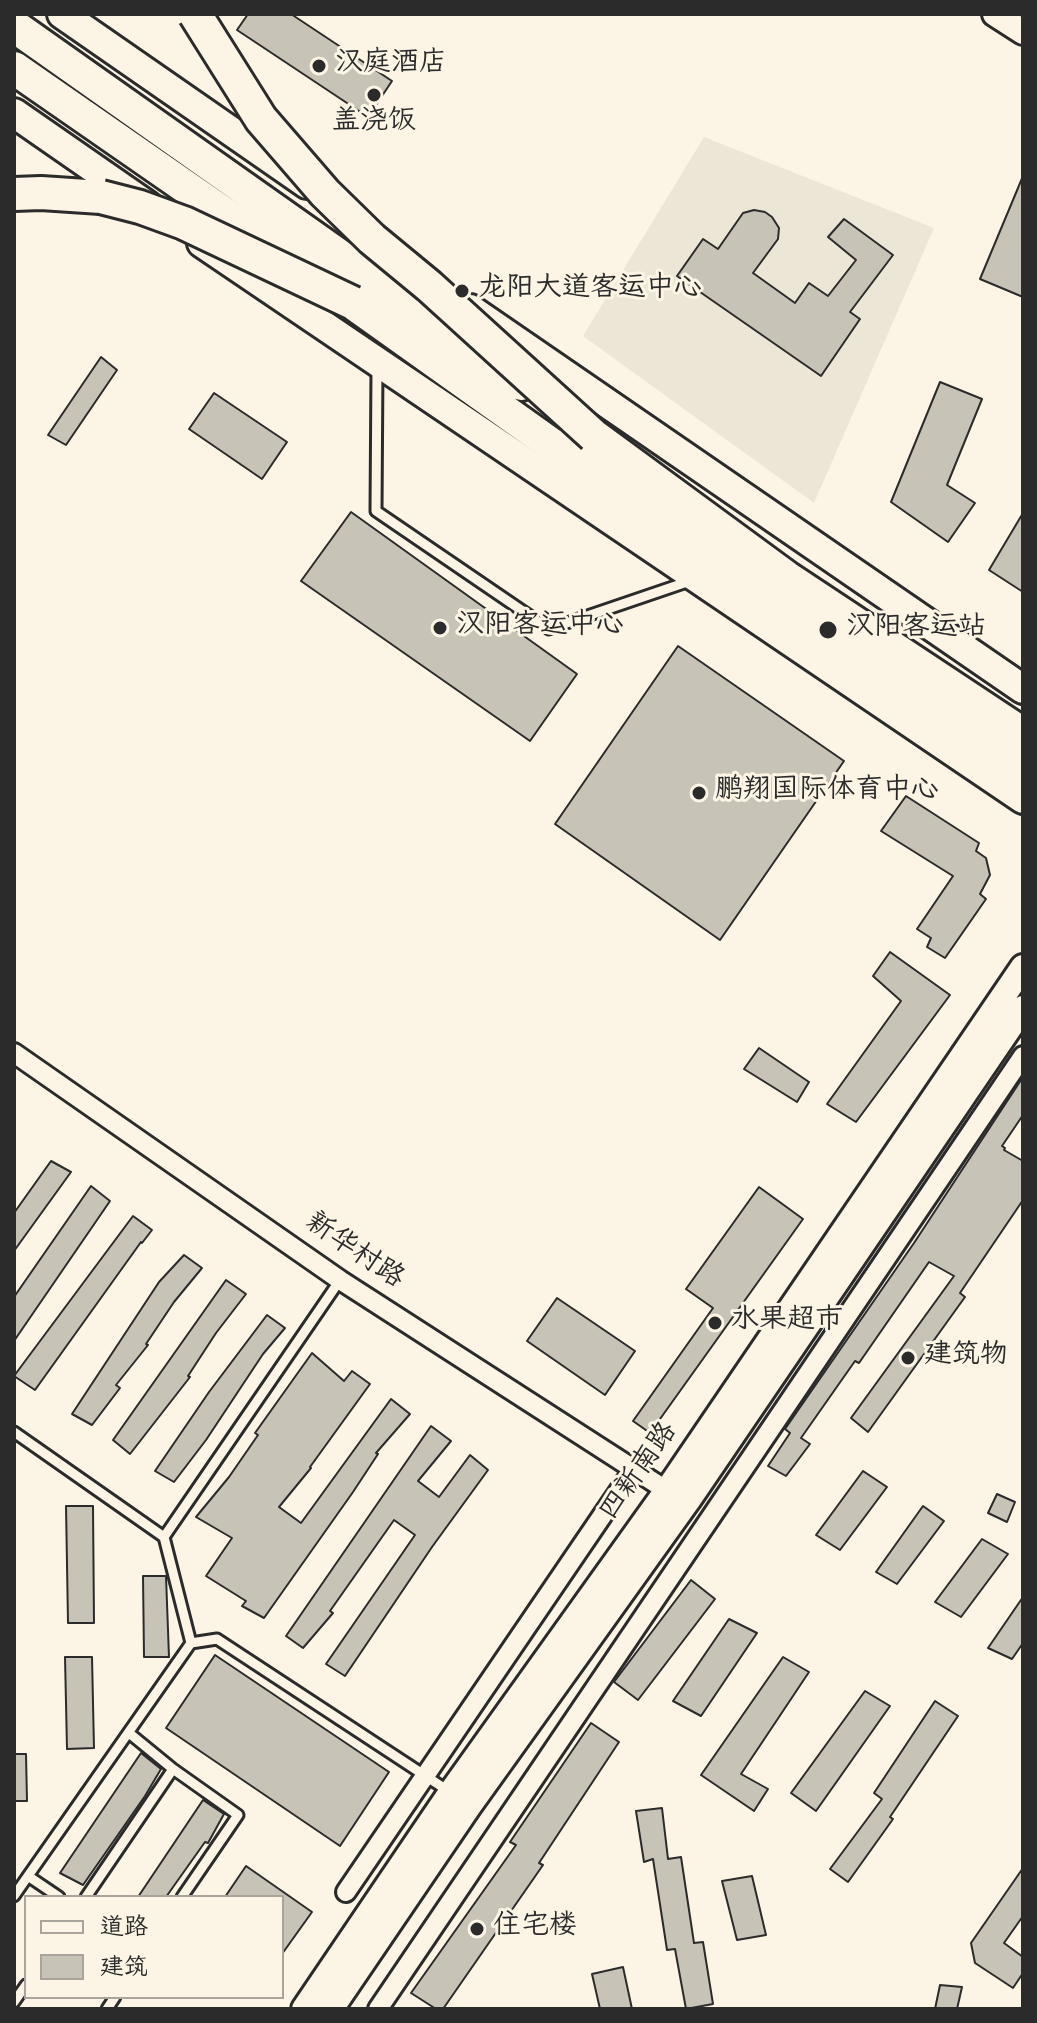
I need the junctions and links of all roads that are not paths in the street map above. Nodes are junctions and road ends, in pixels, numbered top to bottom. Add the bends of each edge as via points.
1 (62, 14) edge
2 (195, 14) edge
3 (995, 14) edge
4 (14, 26) edge
5 (1023, 32) edge
6 (14, 68) edge
7 (14, 113) edge
8 (14, 194) edge
9 (353, 303) junction
10 (377, 361) junction
11 (594, 436) junction
12 (698, 578) junction
13 (780, 589) junction
14 (1023, 689) edge
15 (1023, 734) edge
16 (1023, 767) edge
17 (1023, 799) edge
18 (1023, 967) edge
19 (1023, 1008) edge
20 (14, 1053) edge
21 (1023, 1056) edge
22 (340, 1280) junction
23 (14, 1432) edge
24 (634, 1469) junction
25 (666, 1490) junction
26 (164, 1537) junction
27 (191, 1643) junction
28 (129, 1733) junction
29 (173, 1769) junction
30 (425, 1776) junction
31 (451, 1792) junction
32 (28, 1876) junction
33 (346, 1892) dead end
34 (56, 1895) edge
35 (87, 1895) edge
36 (183, 1895) edge
37 (14, 1896) edge
38 (304, 2009) edge
39 (331, 2009) edge
40 (378, 2009) edge

1 - 14 main road via 295,174 403,263
2 - 11 highway, bridge via 261,119 325,193
3 - 5 main road
4 - 11 highway, bridge
6 - 9 highway, bridge
7 - 10 main road
8 - 9 highway, bridge via 101,197 140,207
9 - 13 highway
10 - 12 main road
10 - 12 lane via 376,511 549,629
11 - 13 highway
12 - 17 main road
13 - 15 highway
13 - 16 highway
18 - 25 main road, 四新南路
19 - 39 main road, 四新南路 via 689,1499
20 - 22 street, 新华村路
21 - 40 street
22 - 24 street, 新华村路
22 - 26 lane
23 - 26 lane
24 - 25 street, 新华村路
24 - 30 street
25 - 31 main road, 四新南路
26 - 27 lane
27 - 28 lane
27 - 30 lane via 217,1639
28 - 29 lane
28 - 32 lane
29 - 35 lane
29 - 36 lane via 238,1815
30 - 31 lane
30 - 33 street
31 - 38 main road, 四新南路
32 - 34 lane
32 - 37 lane

